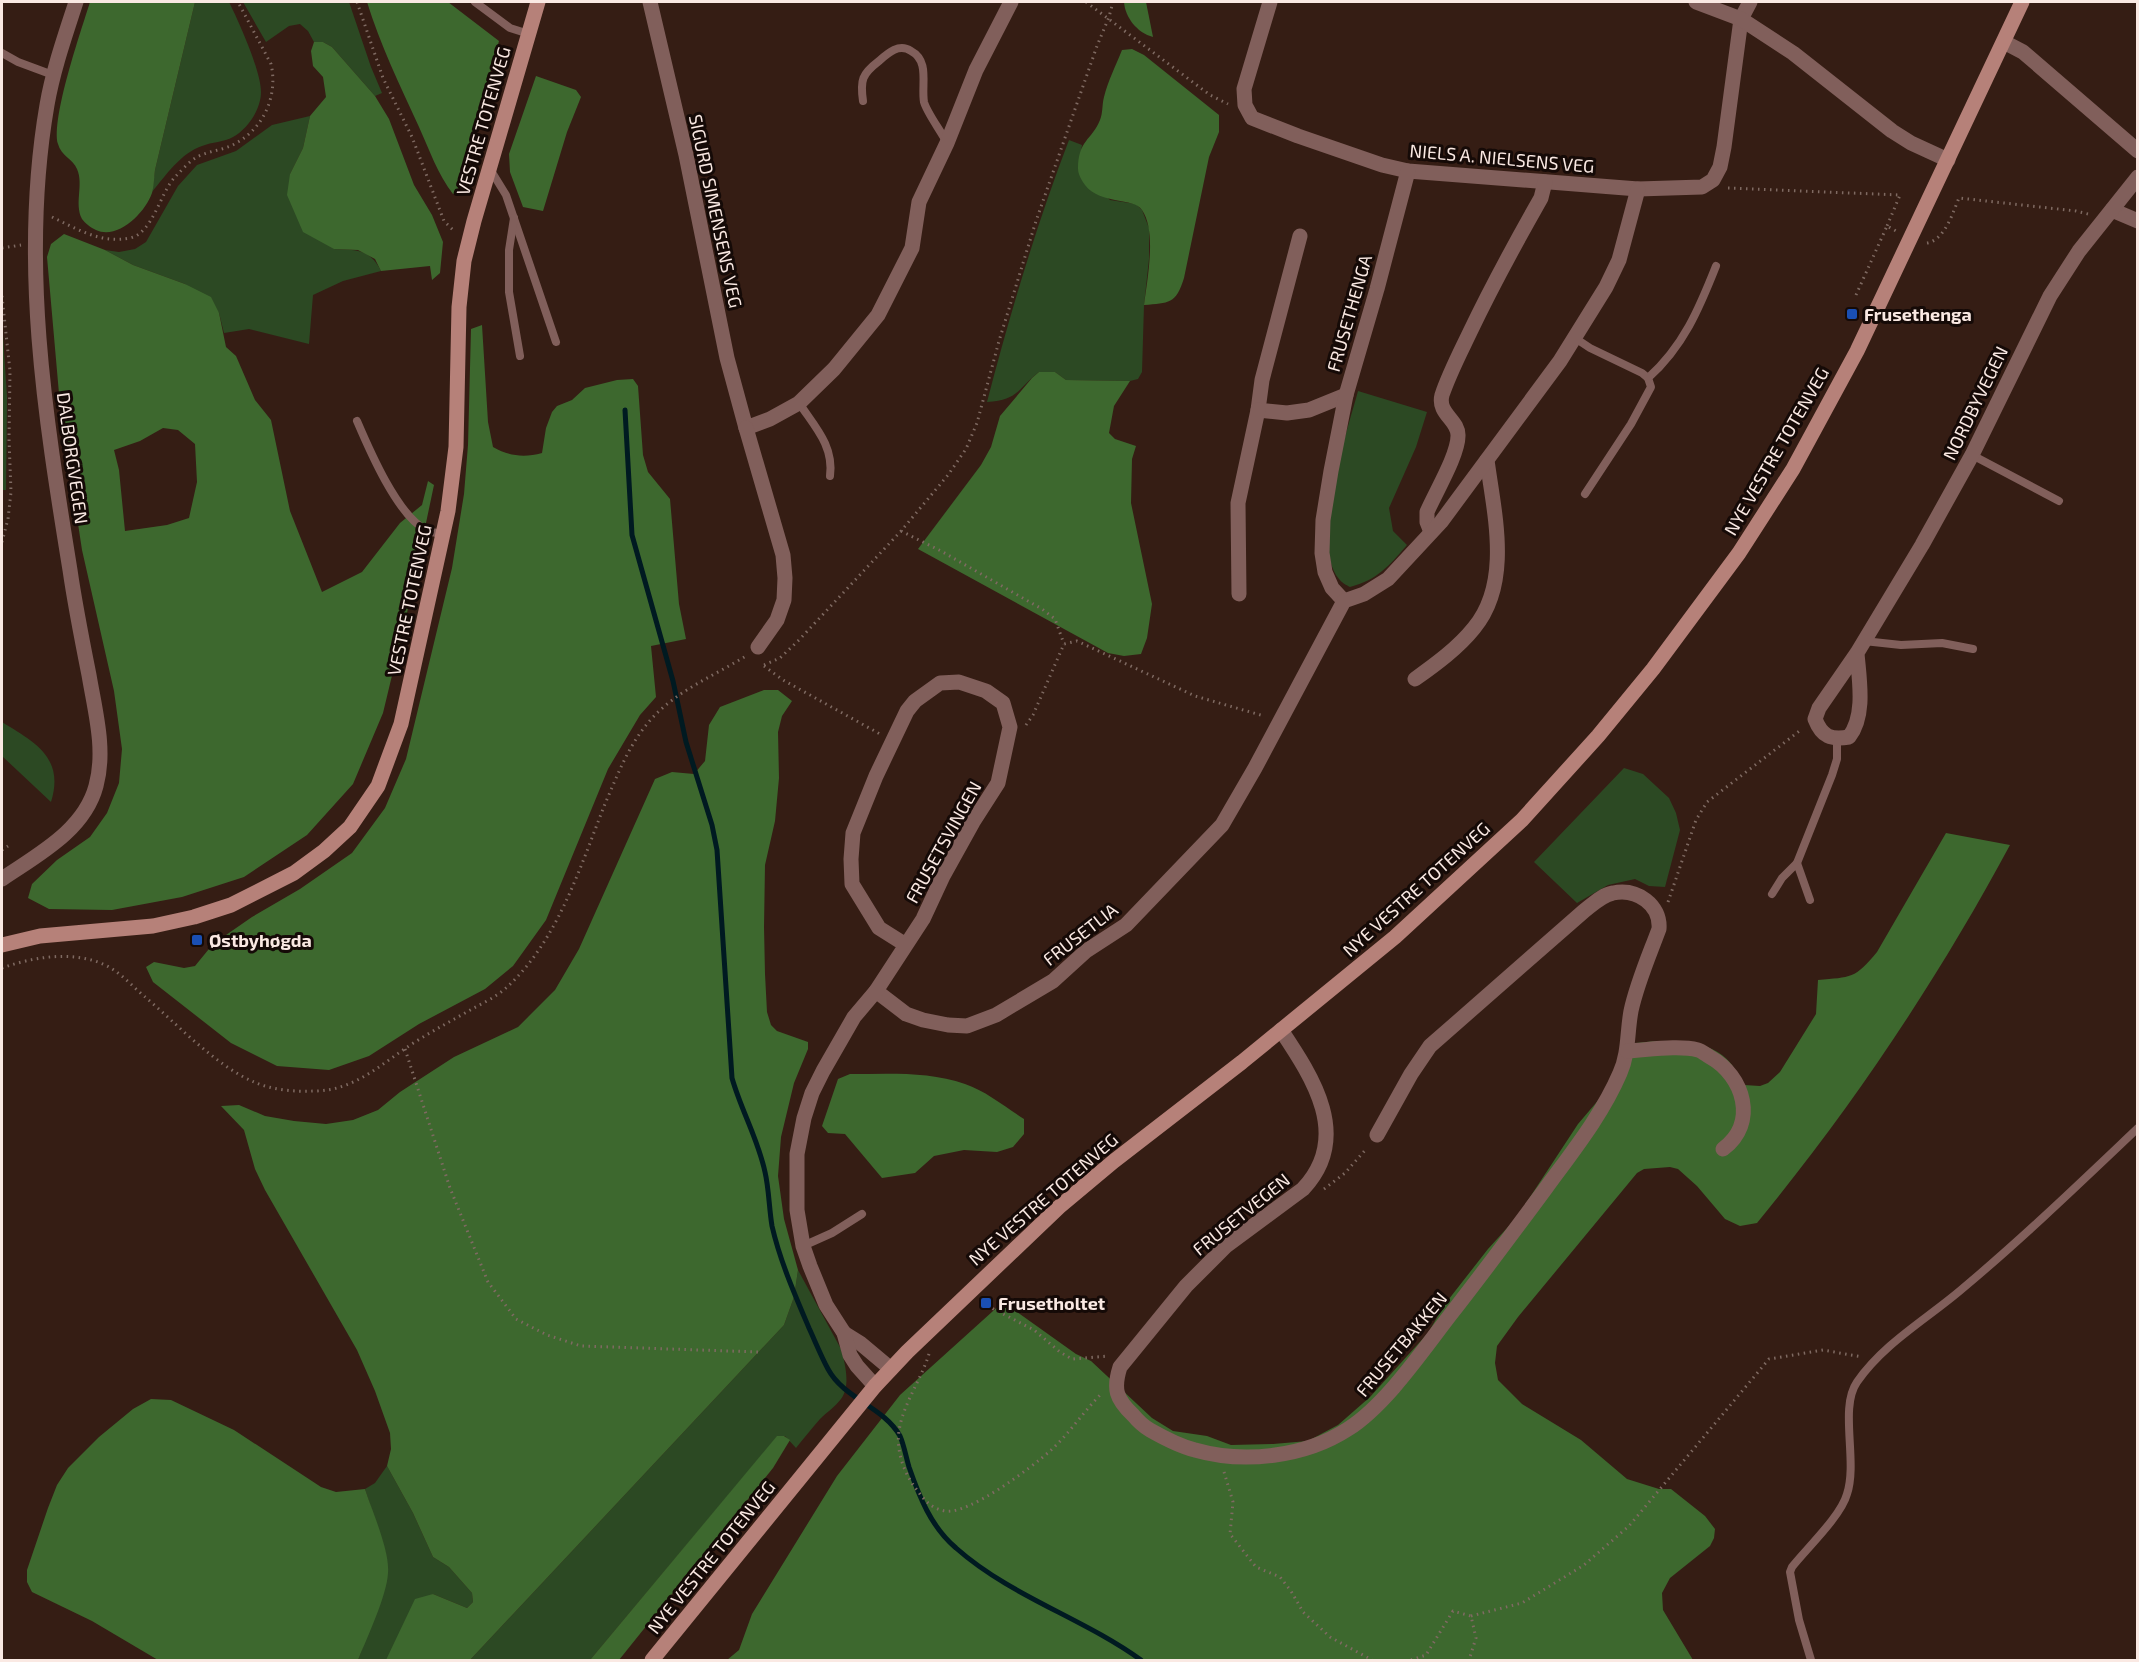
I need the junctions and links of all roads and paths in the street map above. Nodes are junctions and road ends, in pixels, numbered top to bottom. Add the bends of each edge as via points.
1 (76, 2) edge
2 (238, 2) edge
3 (357, 2) edge
4 (476, 2) edge
5 (538, 2) edge
6 (650, 2) edge
7 (1011, 2) edge
8 (1086, 2) edge
9 (1113, 2) edge
10 (1270, 2) edge
11 (1696, 2) edge
12 (1750, 2) edge
13 (2022, 2) edge
14 (1109, 17) junction
15 (1741, 19) junction
16 (529, 34) junction
17 (2004, 42) junction
18 (2, 53) edge
19 (53, 75) junction
20 (863, 101) dead end
21 (1245, 105) junction
22 (947, 143) junction
23 (2138, 151) edge
24 (1948, 160) junction
25 (489, 168) junction
26 (1408, 171) junction
27 (2138, 177) edge
28 (1545, 182) junction
29 (1702, 187) junction
30 (1638, 189) junction
31 (36, 213) junction
32 (2109, 215) junction
33 (514, 217) junction
34 (2138, 222) edge
35 (1887, 226) junction
36 (1300, 236) dead end
37 (470, 238) junction
38 (1911, 239) junction
39 (1716, 266) dead end
40 (1856, 295) dead end
41 (2, 296) edge
42 (1575, 338) junction
43 (556, 342) dead end
44 (520, 356) dead end
45 (1648, 378) junction
46 (1346, 395) junction
47 (799, 403) junction
48 (1258, 410) junction
49 (357, 421) dead end
50 (746, 428) junction
51 (1972, 455) junction
52 (1487, 460) junction
53 (830, 476) dead end
54 (1586, 494) dead end
55 (2059, 501) dead end
56 (901, 531) junction
57 (1431, 532) junction
58 (443, 535) junction
59 (2, 542) edge
60 (1239, 594) dead end
61 (1344, 601) junction
62 (1064, 645) junction
63 (1860, 647) junction
64 (1972, 649) dead end
65 (754, 651) joint
66 (1415, 679) dead end
67 (1815, 719) junction
68 (1280, 721) junction
69 (1021, 731) dead end
70 (1837, 739) junction
71 (892, 740) junction
72 (8, 846) dead end
73 (2, 850) edge
74 (1797, 863) junction
75 (2, 879) edge
76 (1772, 894) dead end
77 (1810, 900) dead end
78 (1660, 920) junction
79 (2, 945) edge
80 (906, 945) junction
81 (2, 968) edge
82 (876, 991) junction
83 (1281, 1030) junction
84 (405, 1049) junction
85 (1627, 1051) junction
86 (2138, 1128) edge
87 (1377, 1135) joint
88 (1723, 1149) dead end
89 (1303, 1189) junction
90 (862, 1214) dead end
91 (803, 1246) junction
92 (968, 1292) junction
93 (844, 1333) junction
94 (923, 1336) junction
95 (759, 1352) dead end
96 (1131, 1353) junction
97 (1876, 1360) junction
98 (891, 1369) junction
99 (1116, 1380) junction
100 (875, 1386) junction
101 (1219, 1456) junction
102 (1471, 1616) junction
103 (652, 1660) edge
104 (1372, 1660) edge
105 (1412, 1660) edge
106 (1469, 1660) edge
107 (1811, 1660) edge

1 - 19 street, DALBORGVEGEN
2 - 31 path via 273,74 271,99 256,127 237,143 189,163 172,179 148,225 132,238 94,237
3 - 37 path via 383,78 412,138 444,221
4 - 16 lane via 510,28
5 - 16 main road, VESTRE TOTENVEG
6 - 50 street, SIGURD SIMENSENS VEG via 727,358
7 - 22 street via 976,70
8 - 14 path
9 - 14 path
10 - 21 street via 1244,89
11 - 15 street
12 - 15 street
13 - 17 main road, NYE VESTRE TOTENVEG
14 - 21 path via 1221,102
14 - 56 path via 1036,221 973,437 961,458
15 - 24 street via 1793,53 1892,131
15 - 29 street via 1720,166 1713,180
16 - 25 main road, VESTRE TOTENVEG
17 - 23 street via 2023,52
17 - 24 main road, NYE VESTRE TOTENVEG
18 - 19 lane
19 - 31 street, DALBORGVEGEN via 41,143
20 - 22 lane via 861,85 867,70 891,51 908,49 922,61 924,101
21 - 26 street, NIELS A. NIELSENS VEG via 1252,118
22 - 47 street via 919,202 912,248 878,315 834,369
24 - 38 main road, NYE VESTRE TOTENVEG
25 - 33 lane
25 - 37 main road, VESTRE TOTENVEG
26 - 28 street, NIELS A. NIELSENS VEG
26 - 46 street, FRUSETHENGA
27 - 32 street, NORDBYVEGEN
28 - 30 street, NIELS A. NIELSENS VEG
28 - 57 street via 1541,198 1490,291 1441,398 1445,414 1458,429 1458,438 1427,512
29 - 30 street, NIELS A. NIELSENS VEG
29 - 35 path via 1900,195
30 - 42 street via 1619,260
31 - 75 street, DALBORGVEGEN via 35,291 46,418 101,753 96,787 72,828
32 - 34 street
32 - 38 path via 1959,198 1940,236 1925,244
32 - 51 street, NORDBYVEGEN via 2079,251 2050,296
33 - 43 lane
33 - 44 lane via 509,292
35 - 38 path
35 - 40 path
36 - 48 street via 1262,380
37 - 58 main road, VESTRE TOTENVEG via 461,284 456,447
38 - 83 main road, NYE VESTRE TOTENVEG via 1857,351 1793,469 1739,553 1653,669 1522,820 1395,938
39 - 45 lane via 1684,336 1667,362
41 - 59 path via 10,371 12,492
42 - 45 lane
42 - 52 street
45 - 54 lane via 1651,387
46 - 48 street, FRUSETHENGA via 1309,410
46 - 61 street, FRUSETHENGA via 1323,520 1322,553 1324,572
47 - 50 street via 770,420
47 - 53 lane via 827,447 832,462
48 - 60 street via 1238,503
49 - 58 lane via 378,468 404,510 425,530
50 - 65 street, SIGURD SIMENSENS VEG via 783,555 785,578 784,600 777,620
51 - 55 lane
51 - 63 street, NORDBYVEGEN
52 - 57 street
52 - 66 street via 1497,557 1494,586 1485,612 1474,628 1441,661
56 - 62 path via 1042,609 1055,619
56 - 71 path via 799,640 780,658 764,665 783,680
57 - 61 street via 1388,579
58 - 79 main road, VESTRE TOTENVEG via 401,724 378,786 350,827 294,873 212,912 153,926 40,936
61 - 68 street, FRUSETLIA
62 - 68 path via 1077,641 1195,696
62 - 69 path via 1033,715
63 - 64 lane via 1942,644
63 - 67 street, NORDBYVEGEN
63 - 70 street via 1858,718 1849,737
65 - 84 path via 657,711 633,742 564,904 538,951 519,974 490,999
67 - 70 street via 1826,737
67 - 78 path via 1707,802 1696,820
68 - 82 street, FRUSETLIA via 1222,825 1126,925 1086,951 1053,981 996,1015 968,1026 940,1024 906,1014
70 - 74 lane via 1832,776
71 - 80 street, FRUSETSVINGEN via 853,833 852,884 879,928
71 - 80 street, FRUSETSVINGEN via 915,701 940,684 959,682 986,691 1003,703 1010,727 999,783 973,822
72 - 73 path
74 - 76 lane
74 - 77 lane
78 - 85 street, FRUSETBAKKEN via 1631,1013
78 - 87 street via 1653,905 1629,892 1600,898 1430,1047
80 - 82 street, FRUSETSVINGEN
81 - 84 path via 30,960 68,957 106,966 224,1064 256,1083 275,1088 312,1092 345,1088
82 - 91 street via 834,1050 804,1118 796,1174
83 - 89 street, FRUSETVEGEN via 1305,1066 1325,1113 1321,1165
83 - 92 main road, NYE VESTRE TOTENVEG via 1059,1207
84 - 95 path via 450,1188 488,1282 516,1319 581,1346
85 - 88 street via 1698,1050 1723,1064 1738,1084 1744,1102 1740,1128 1733,1142
85 - 101 street, FRUSETBAKKEN via 1620,1074 1587,1133 1425,1348 1373,1409 1349,1429 1304,1449 1249,1457
86 - 97 lane via 2014,1243
87 - 89 path via 1346,1173 1323,1191
89 - 96 street, FRUSETVEGEN via 1226,1246 1186,1286
90 - 91 lane
91 - 93 street via 818,1290
92 - 94 main road, NYE VESTRE TOTENVEG
92 - 96 path via 984,1305 1034,1330 1072,1359
93 - 98 street
93 - 100 street via 850,1355
94 - 98 main road, NYE VESTRE TOTENVEG
94 - 99 path via 931,1346 898,1434 900,1453 914,1486 925,1501 939,1510 968,1507 1028,1469
96 - 99 street, FRUSETVEGEN
97 - 102 path via 1823,1350 1769,1359 1629,1526 1584,1565 1522,1603
97 - 107 lane via 1851,1393 1852,1474 1847,1496 1790,1572 1798,1620
98 - 100 main road, NYE VESTRE TOTENVEG
99 - 101 street, FRUSETBAKKEN via 1122,1406 1145,1427 1172,1443
100 - 103 main road, NYE VESTRE TOTENVEG
101 - 104 path via 1233,1502 1230,1534 1256,1567 1280,1577 1303,1612 1330,1636
102 - 105 path via 1453,1611 1426,1655
102 - 106 path via 1476,1638

